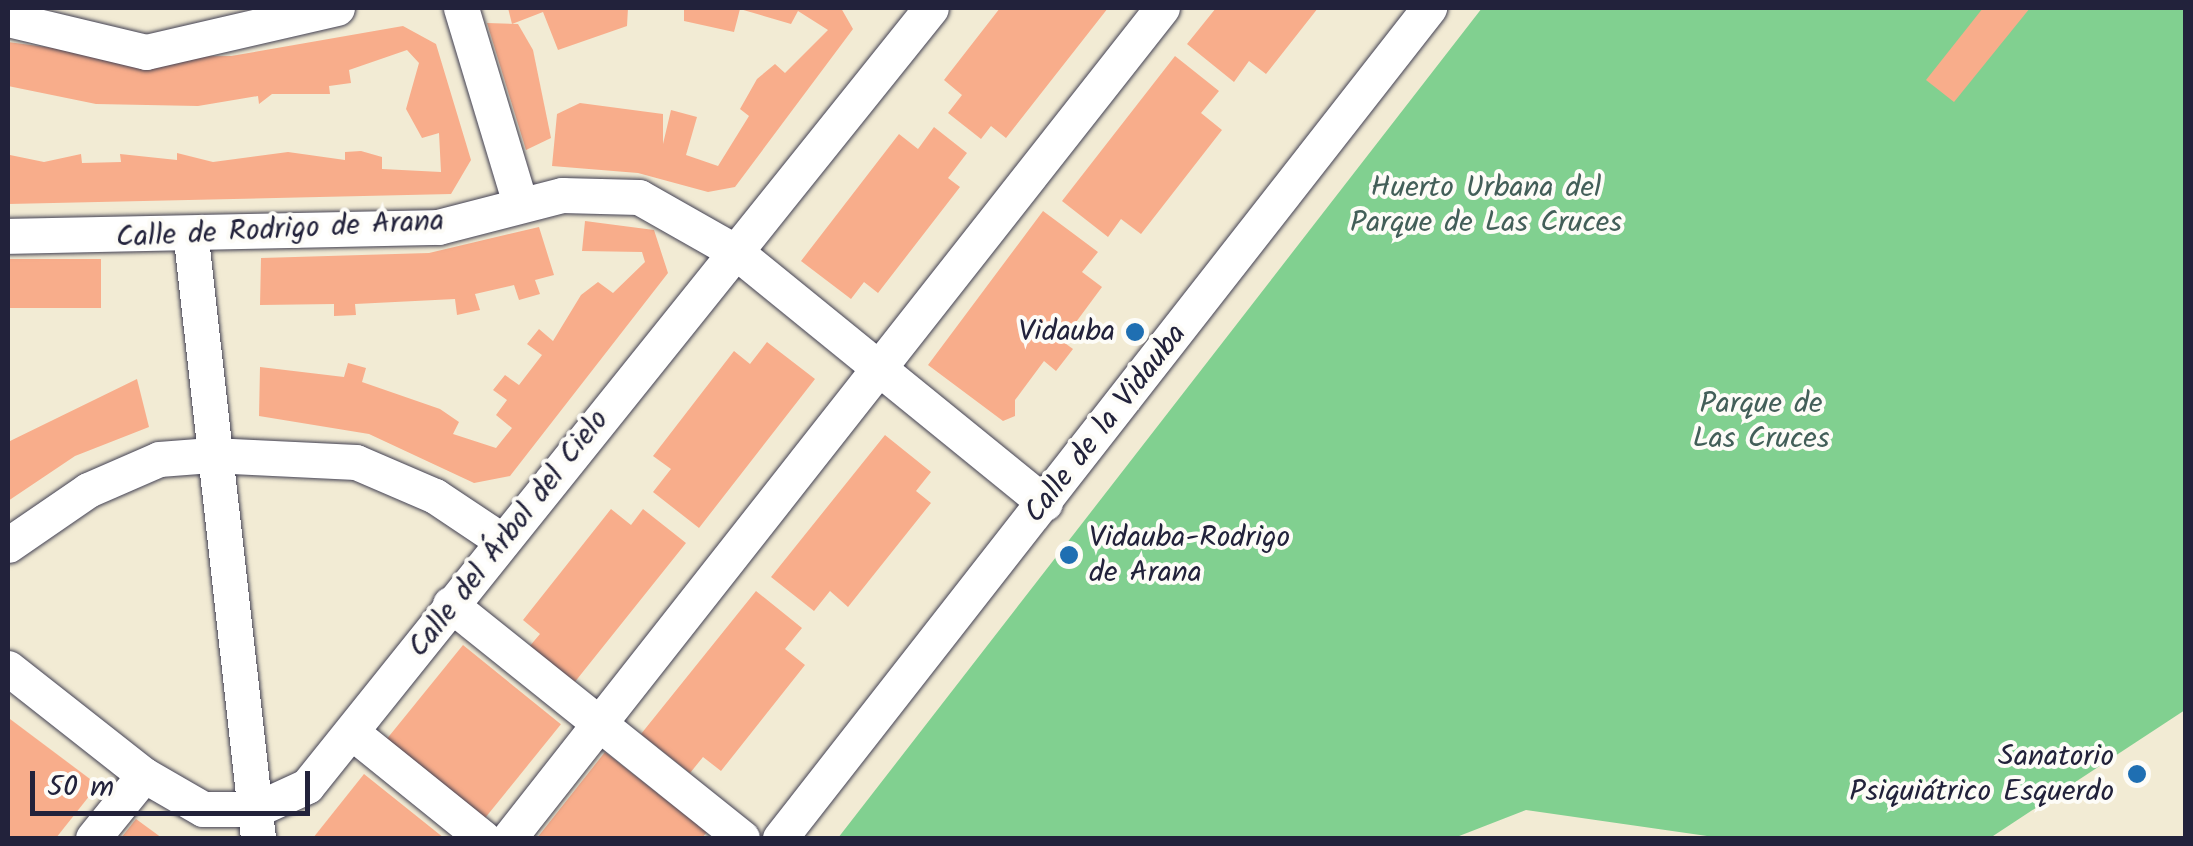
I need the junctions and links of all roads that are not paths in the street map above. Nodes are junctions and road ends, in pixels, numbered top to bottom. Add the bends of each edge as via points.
1 (336, 8) edge
2 (460, 8) edge
3 (1162, 8) edge
4 (1429, 8) edge
5 (912, 14) edge
6 (8, 19) edge
7 (520, 204) junction
8 (8, 236) edge
9 (191, 239) junction
10 (736, 252) junction
11 (880, 369) junction
12 (211, 455) junction
13 (1045, 502) junction
14 (501, 540) junction
15 (8, 545) edge
16 (450, 604) junction
17 (8, 668) edge
18 (602, 726) junction
19 (354, 734) junction
20 (144, 775) junction
21 (258, 824) edge
22 (93, 838) edge
23 (483, 838) edge
24 (509, 838) edge
25 (742, 838) edge
26 (780, 838) edge

1 - 6 street via 146,52
2 - 7 street
3 - 11 street
4 - 13 street, Calle de la Vidauba
5 - 10 street, Calle del Árbol del Cielo
7 - 9 street, Calle de Rodrigo de Arana via 438,227
7 - 10 street, Calle de Rodrigo de Arana via 602,192 638,198
8 - 9 street, Calle de Rodrigo de Arana
9 - 12 street
10 - 11 street, Calle de Rodrigo de Arana
10 - 14 street, Calle del Árbol del Cielo
11 - 13 street, Calle de Rodrigo de Arana
11 - 18 street
12 - 14 street via 356,462 435,496
12 - 15 street via 159,459 88,490
12 - 21 street
13 - 26 street, Calle de la Vidauba
14 - 16 street, Calle del Árbol del Cielo
16 - 18 street
16 - 19 street, Calle del Árbol del Cielo
17 - 20 street, Calle del Árbol del Cielo
18 - 24 street
18 - 25 street
19 - 21 street, Calle del Árbol del Cielo via 308,786
19 - 23 street
20 - 21 street, Calle del Árbol del Cielo via 203,808
20 - 22 street

